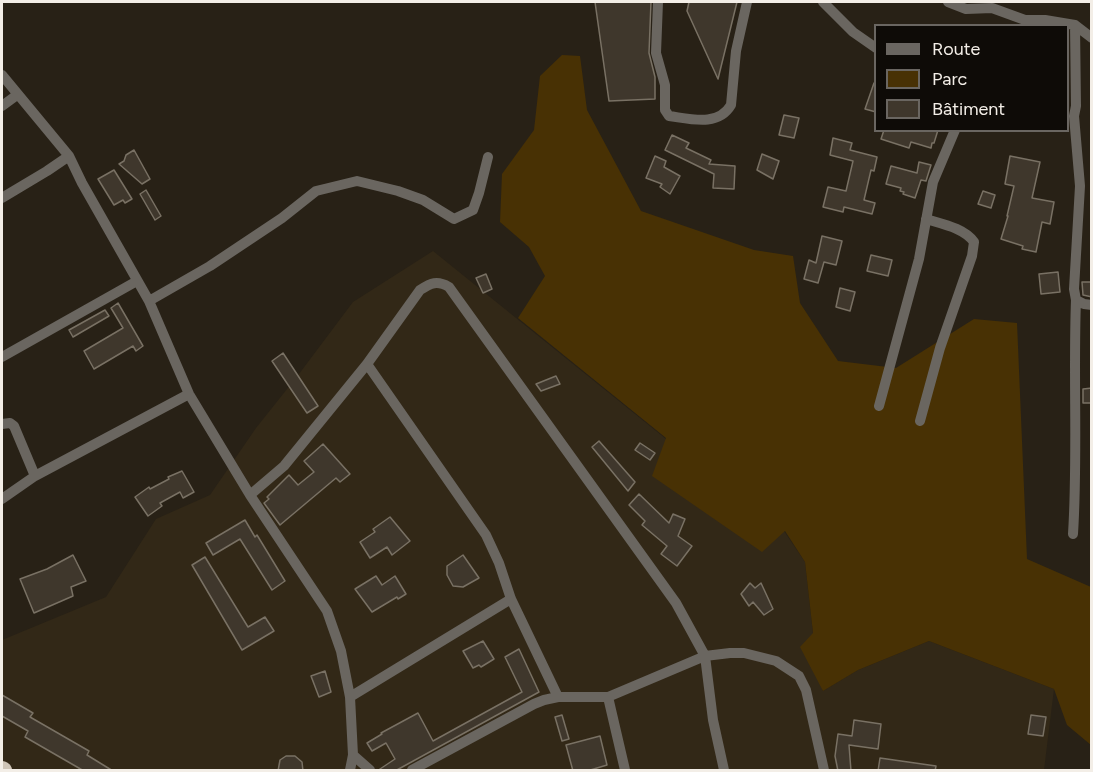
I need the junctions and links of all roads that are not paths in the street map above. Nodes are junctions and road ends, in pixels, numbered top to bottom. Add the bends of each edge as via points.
1 (658, 2) edge
2 (747, 2) edge
3 (823, 2) edge
4 (948, 2) edge
5 (1075, 25) junction
6 (1092, 38) edge
7 (874, 47) edge
8 (2, 75) edge
9 (17, 95) junction
10 (2, 106) edge
11 (954, 132) edge
12 (69, 156) junction
13 (488, 157) dead end
14 (2, 198) edge
15 (926, 219) junction
16 (137, 281) junction
17 (1076, 300) junction
18 (149, 301) junction
19 (1092, 305) edge
20 (2, 357) edge
21 (367, 364) junction
22 (189, 394) junction
23 (879, 406) dead end
24 (920, 421) dead end
25 (2, 424) edge
26 (34, 476) junction
27 (250, 495) junction
28 (2, 499) edge
29 (1072, 534) dead end
30 (511, 599) junction
31 (705, 657) junction
32 (350, 697) junction
33 (558, 697) junction
34 (608, 697) junction
35 (353, 755) junction
36 (350, 771) edge
37 (370, 771) edge
38 (412, 771) edge
39 (625, 771) edge
40 (724, 771) edge
41 (824, 771) edge

1 - 2 street via 656,53 665,85 665,110 669,116 703,120 717,118 731,105 736,51
3 - 7 street
4 - 5 street via 966,9 992,8 1025,20
5 - 6 street
5 - 17 street via 1074,116 1080,186
8 - 9 street
9 - 10 street
9 - 12 street
11 - 15 street via 933,182
12 - 14 street
12 - 16 street
13 - 18 street via 473,210 454,219 423,200 357,182 315,191 210,266
15 - 23 street
15 - 24 street via 955,229 974,242
16 - 18 street
16 - 20 street
17 - 19 street
17 - 29 street via 1077,427
18 - 22 street
21 - 27 street via 284,466
21 - 30 street via 486,535
21 - 31 street via 420,290 430,283 449,286 676,603
22 - 26 street
22 - 27 street
25 - 26 street via 14,426
26 - 28 street
27 - 32 street via 327,611 341,651
30 - 32 street
30 - 33 street
31 - 34 street
31 - 40 street
31 - 41 street via 744,653 776,662 799,676 806,690
32 - 35 street
33 - 34 street
33 - 38 street via 534,704
34 - 39 street
35 - 36 street
35 - 37 street

